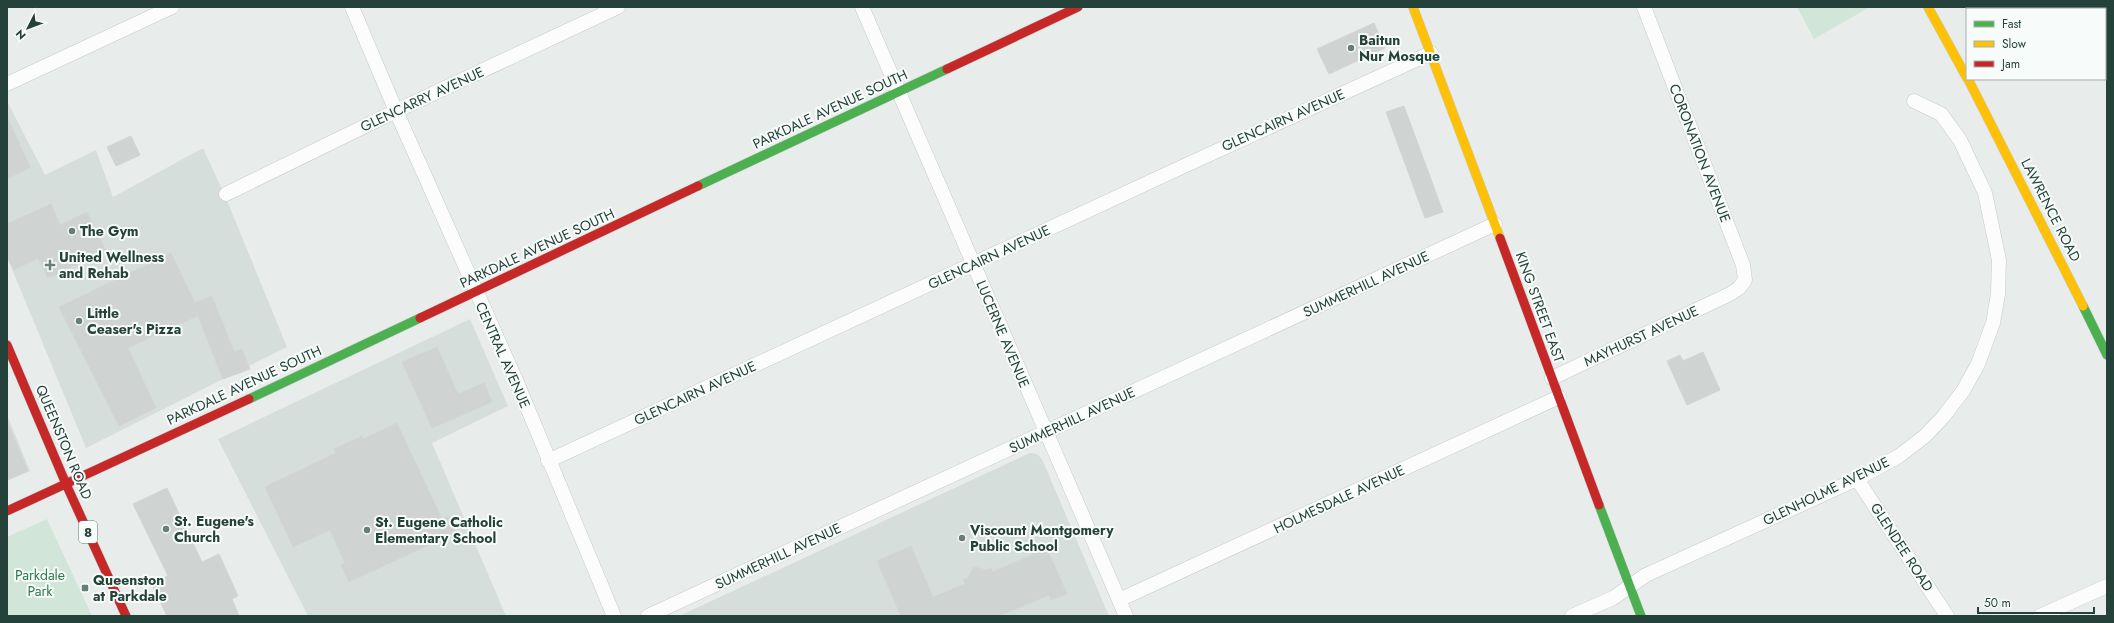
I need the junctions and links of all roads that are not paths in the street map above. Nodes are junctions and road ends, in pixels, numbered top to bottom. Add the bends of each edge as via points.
1 (172, 7) edge
2 (352, 7) edge
3 (618, 7) edge
4 (862, 7) edge
5 (1078, 7) edge
6 (1413, 7) edge
7 (1644, 7) edge
8 (1928, 7) edge
9 (1431, 53) junction
10 (1966, 73) edge
11 (1970, 80) edge
12 (7, 84) edge
13 (900, 92) junction
14 (1914, 101) dead end
15 (396, 111) junction
16 (226, 194) dead end
17 (1495, 224) junction
18 (973, 264) junction
19 (476, 293) junction
20 (1730, 294) joint
21 (7, 345) edge
22 (2107, 355) edge
23 (1552, 378) junction
24 (1559, 397) junction
25 (1046, 432) junction
26 (548, 461) junction
27 (1857, 479) junction
28 (66, 484) junction
29 (7, 511) edge
30 (2107, 586) edge
31 (1629, 587) junction
32 (1119, 600) junction
33 (126, 616) edge
34 (614, 616) edge
35 (648, 616) edge
36 (1126, 616) edge
37 (1572, 616) edge
38 (1640, 616) edge
39 (1947, 616) edge
40 (2040, 616) edge

1 - 12 street
2 - 15 street, CENTRAL AVENUE
3 - 15 street, GLENCARRY AVENUE
4 - 13 street, LUCERNE AVENUE
5 - 13 main road, PARKDALE AVENUE SOUTH
6 - 9 main road, KING STREET EAST
7 - 20 street, CORONATION AVENUE via 1742,265 1745,280
8 - 10 main road, LAWRENCE ROAD
9 - 17 main road, KING STREET EAST
9 - 18 street, GLENCAIRN AVENUE
11 - 22 main road, LAWRENCE ROAD
13 - 18 street, LUCERNE AVENUE
13 - 19 main road, PARKDALE AVENUE SOUTH
14 - 27 street, GLENHOLME AVENUE via 1941,114 1960,140 1985,193 1999,260 1998,294 1993,323 1978,364 1963,391 1925,436 1899,456
15 - 16 street, GLENCARRY AVENUE
15 - 19 street, CENTRAL AVENUE
17 - 23 main road, KING STREET EAST
17 - 25 street, SUMMERHILL AVENUE
18 - 25 street, LUCERNE AVENUE
18 - 26 street, GLENCAIRN AVENUE
19 - 26 street, CENTRAL AVENUE via 515,378
19 - 28 main road, PARKDALE AVENUE SOUTH
20 - 23 street, MAYHURST AVENUE
21 - 28 main road, QUEENSTON ROAD / 8
23 - 24 main road, KING STREET EAST
24 - 31 main road, KING STREET EAST
24 - 32 street, HOLMESDALE AVENUE
25 - 32 street, LUCERNE AVENUE
25 - 35 street, SUMMERHILL AVENUE
26 - 34 street, CENTRAL AVENUE
27 - 31 street, GLENHOLME AVENUE via 1646,575
27 - 39 street, GLENDEE ROAD
28 - 29 main road, PARKDALE AVENUE SOUTH
28 - 33 main road, QUEENSTON ROAD / 8
30 - 40 street
31 - 37 street, GLENHOLME AVENUE via 1613,598
31 - 38 main road, KING STREET EAST
32 - 36 street, LUCERNE AVENUE

